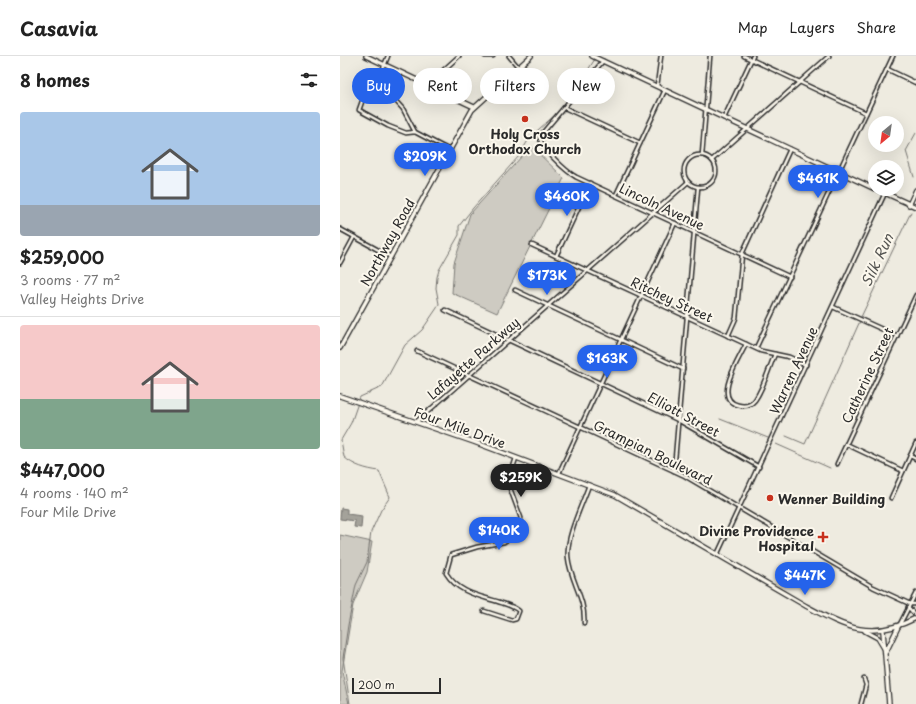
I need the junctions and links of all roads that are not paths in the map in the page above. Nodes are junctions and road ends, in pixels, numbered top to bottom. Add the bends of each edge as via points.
1 (366, 56) edge
2 (388, 56) edge
3 (459, 56) edge
4 (485, 56) edge
5 (493, 56) edge
6 (508, 56) edge
7 (531, 56) edge
8 (593, 56) edge
9 (661, 56) edge
10 (710, 56) edge
11 (744, 56) edge
12 (753, 56) edge
13 (829, 56) edge
14 (893, 56) edge
15 (601, 60) junction
16 (752, 60) junction
17 (384, 65) junction
18 (383, 68) edge
19 (446, 68) edge
20 (518, 68) joint
21 (887, 69) junction
22 (413, 78) edge
23 (800, 82) junction
24 (916, 83) edge
25 (658, 86) junction
26 (665, 90) junction
27 (480, 102) edge
28 (362, 104) edge
29 (398, 104) edge
30 (468, 104) edge
31 (474, 107) junction
32 (566, 108) junction
33 (704, 108) junction
34 (866, 113) junction
35 (724, 118) junction
36 (747, 129) junction
37 (415, 132) junction
38 (640, 143) junction
39 (790, 149) junction
40 (449, 150) junction
41 (702, 155) junction
42 (712, 160) junction
43 (838, 172) junction
44 (688, 182) junction
45 (590, 183) junction
46 (868, 186) edge
47 (698, 187) junction
48 (916, 190) edge
49 (616, 195) junction
50 (884, 196) edge
51 (891, 196) edge
52 (909, 205) junction
53 (916, 207) edge
54 (652, 212) junction
55 (675, 223) junction
56 (340, 229) edge
57 (695, 232) junction
58 (354, 237) junction
59 (532, 245) dead end
60 (742, 254) junction
61 (556, 256) junction
62 (391, 257) junction
63 (340, 263) edge
64 (587, 270) junction
65 (790, 277) junction
66 (514, 290) dead end
67 (916, 294) edge
68 (641, 296) junction
69 (548, 305) junction
70 (833, 307) junction
71 (445, 310) dead end
72 (687, 317) junction
73 (728, 336) junction
74 (897, 336) junction
75 (508, 340) junction
76 (621, 340) junction
77 (746, 344) junction
78 (340, 348) edge
79 (756, 348) junction
80 (417, 351) dead end
81 (776, 354) junction
82 (806, 365) junction
83 (683, 368) junction
84 (468, 375) junction
85 (600, 383) junction
86 (340, 396) edge
87 (678, 420) junction
88 (416, 422) junction
89 (580, 427) junction
90 (916, 443) edge
91 (846, 444) junction
92 (910, 456) junction
93 (516, 458) junction
94 (916, 459) edge
95 (837, 464) dead end
96 (759, 467) junction
97 (674, 471) junction
98 (903, 471) junction
99 (558, 473) junction
100 (589, 485) junction
101 (891, 498) dead end
102 (740, 508) junction
103 (717, 555) junction
104 (916, 592) edge
105 (916, 604) edge
106 (909, 606) junction
107 (484, 611) dead end
108 (916, 617) edge
109 (584, 623) dead end
110 (899, 626) junction
111 (863, 630) junction
112 (883, 631) junction
113 (886, 655) junction
114 (864, 679) dead end
115 (861, 704) edge
116 (889, 704) edge

1 - 17 street
2 - 17 street
3 - 19 street
4 - 5 street
6 - 20 street
7 - 20 street, Northway Road
8 - 15 street
9 - 25 street
10 - 33 street
11 - 16 street
12 - 16 street
13 - 23 street
14 - 21 street
15 - 25 street
15 - 32 street
16 - 23 street
16 - 35 street
17 - 18 street
17 - 22 street
21 - 24 street
21 - 34 street
23 - 34 street
23 - 36 street
25 - 26 street
26 - 33 street
26 - 38 street
27 - 31 street, Northway Road
28 - 37 street via 359,110 364,115 408,134
29 - 37 street
30 - 31 street
31 - 40 street, Northway Road
32 - 38 street
32 - 45 street, Lincoln Avenue via 540,138 541,144 569,173
33 - 35 street
33 - 41 street
34 - 43 street
35 - 36 street
36 - 39 street
36 - 42 street
37 - 40 street
38 - 49 street
39 - 43 street
39 - 60 street
40 - 62 street, Northway Road
41 - 42 street
41 - 44 street via 692,157 686,163 684,173
42 - 47 street via 716,169 713,179 708,185
43 - 46 street
43 - 65 street
44 - 47 street
44 - 54 street, Lafayette Parkway
45 - 49 street, Lincoln Avenue
45 - 61 street
47 - 57 street
48 - 52 street
49 - 54 street, Lincoln Avenue
50 - 70 street, Warren Avenue
51 - 52 street
52 - 53 street
54 - 55 street, Lincoln Avenue
54 - 64 street, Lafayette Parkway
55 - 57 street, Lincoln Avenue
55 - 68 street
56 - 58 street
57 - 60 street, Lincoln Avenue
57 - 72 street
58 - 62 street
58 - 63 street
59 - 61 street, Ritchey Street
60 - 65 street, Lincoln Avenue
60 - 73 street via 736,318
61 - 64 street, Ritchey Street
62 - 78 street, Northway Road
64 - 68 street, Ritchey Street
64 - 69 street, Lafayette Parkway
65 - 79 street
66 - 69 street
67 - 74 street, Catherine Street
68 - 72 street, Ritchey Street
68 - 76 street
69 - 75 street, Lafayette Parkway
69 - 76 street
70 - 74 street
70 - 82 street, Warren Avenue
71 - 75 street, Elliott Street
72 - 73 street, Ritchey Street
72 - 83 street
73 - 77 street, Ritchey Street
74 - 91 street, Catherine Street
75 - 84 street, Lafayette Parkway
75 - 85 street, Elliott Street
76 - 83 street
76 - 85 street
77 - 79 street, Ritchey Street
77 - 81 street via 726,388 729,399 737,405 747,405 755,400
79 - 81 street, Ritchey Street
80 - 84 street, Grampian Boulevard
81 - 82 street, Ritchey Street
82 - 96 street, Warren Avenue
83 - 87 street
84 - 88 street, Lafayette Parkway
84 - 89 street, Grampian Boulevard
85 - 87 street, Elliott Street
85 - 89 street
86 - 88 street, Four Mile Drive
87 - 96 street, Elliott Street
87 - 97 street
88 - 93 street, Four Mile Drive
89 - 97 street, Grampian Boulevard
89 - 99 street
90 - 92 street
91 - 95 street, Catherine Street
91 - 98 street
92 - 94 street
92 - 98 street
93 - 99 street, Four Mile Drive
93 - 107 street via 508,483 521,518 516,533 504,542 451,555 446,573 459,588 518,610 519,613 516,619 512,620
96 - 102 street, Warren Avenue
97 - 102 street, Grampian Boulevard
98 - 101 street
99 - 100 street, Four Mile Drive
100 - 103 street, Four Mile Drive via 624,500
100 - 109 street via 568,549 570,565 583,606
102 - 103 street, Warren Avenue
102 - 106 street, Grampian Boulevard
103 - 111 street, Four Mile Drive via 821,614
104 - 106 street
105 - 106 street, Grampian Boulevard
106 - 108 street
106 - 110 street
108 - 110 street, Four Mile Drive
110 - 112 street, Four Mile Drive
110 - 113 street
111 - 112 street, Four Mile Drive
111 - 113 street via 880,641
112 - 113 street
113 - 116 street
114 - 115 street via 866,685

